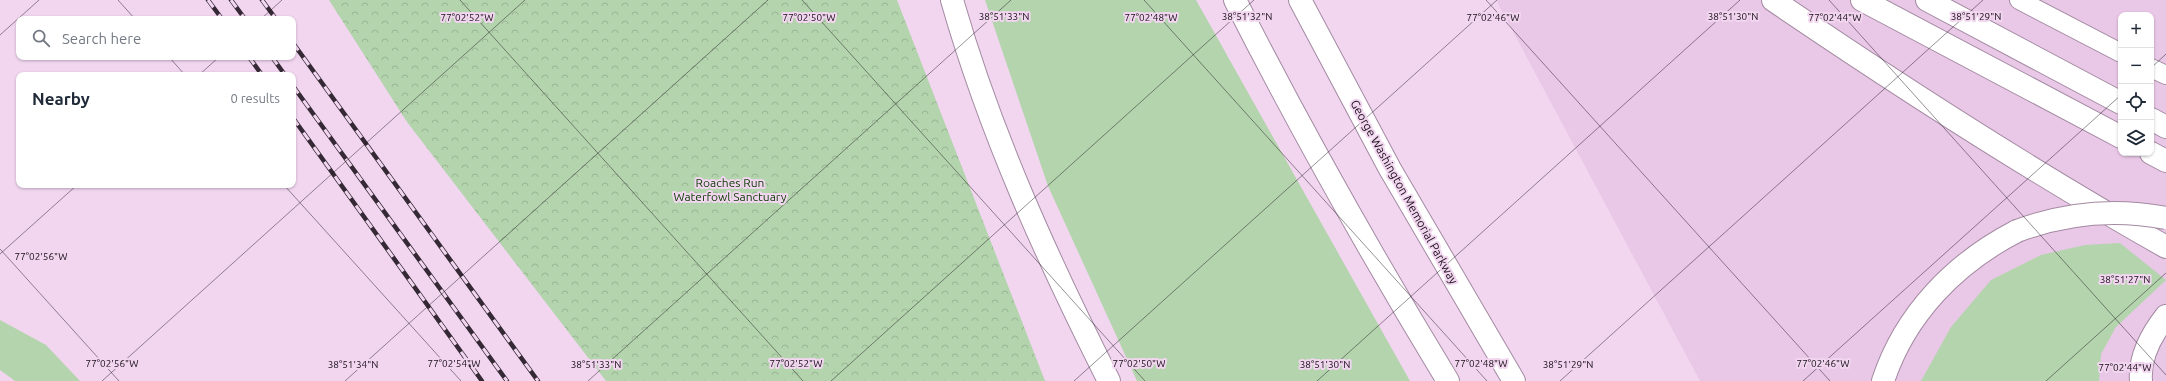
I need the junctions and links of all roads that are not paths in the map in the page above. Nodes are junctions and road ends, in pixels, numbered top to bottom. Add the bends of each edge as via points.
1 (952, 0) edge
2 (1235, 0) edge
3 (1300, 0) edge
4 (1773, 0) edge
5 (1862, 0) edge
6 (1927, 0) edge
7 (2019, 0) edge
8 (2118, 51) edge
9 (2154, 69) edge
10 (2166, 75) edge
11 (2118, 101) edge
12 (2153, 120) edge
13 (2166, 127) edge
14 (2118, 135) edge
15 (2154, 155) edge
16 (2166, 161) edge
17 (2166, 218) edge
18 (2166, 247) edge
19 (2166, 316) edge
20 (1109, 381) edge
21 (1448, 381) edge
22 (1514, 381) edge
23 (1884, 381) edge
24 (2141, 381) edge

1 - 20 main road via 995,129 1020,192
2 - 21 main road via 1342,203
3 - 22 main road, George Washington Memorial Parkway via 1390,169
4 - 18 main road via 1952,120 2047,179
5 - 14 main road
6 - 11 main road
7 - 8 lane
9 - 10 lane
12 - 13 main road
15 - 16 main road
17 - 23 main road, bridge via 2096,213 2043,222 1996,242 1946,280 1912,320 1898,344
19 - 24 main road via 2147,347 2143,358

